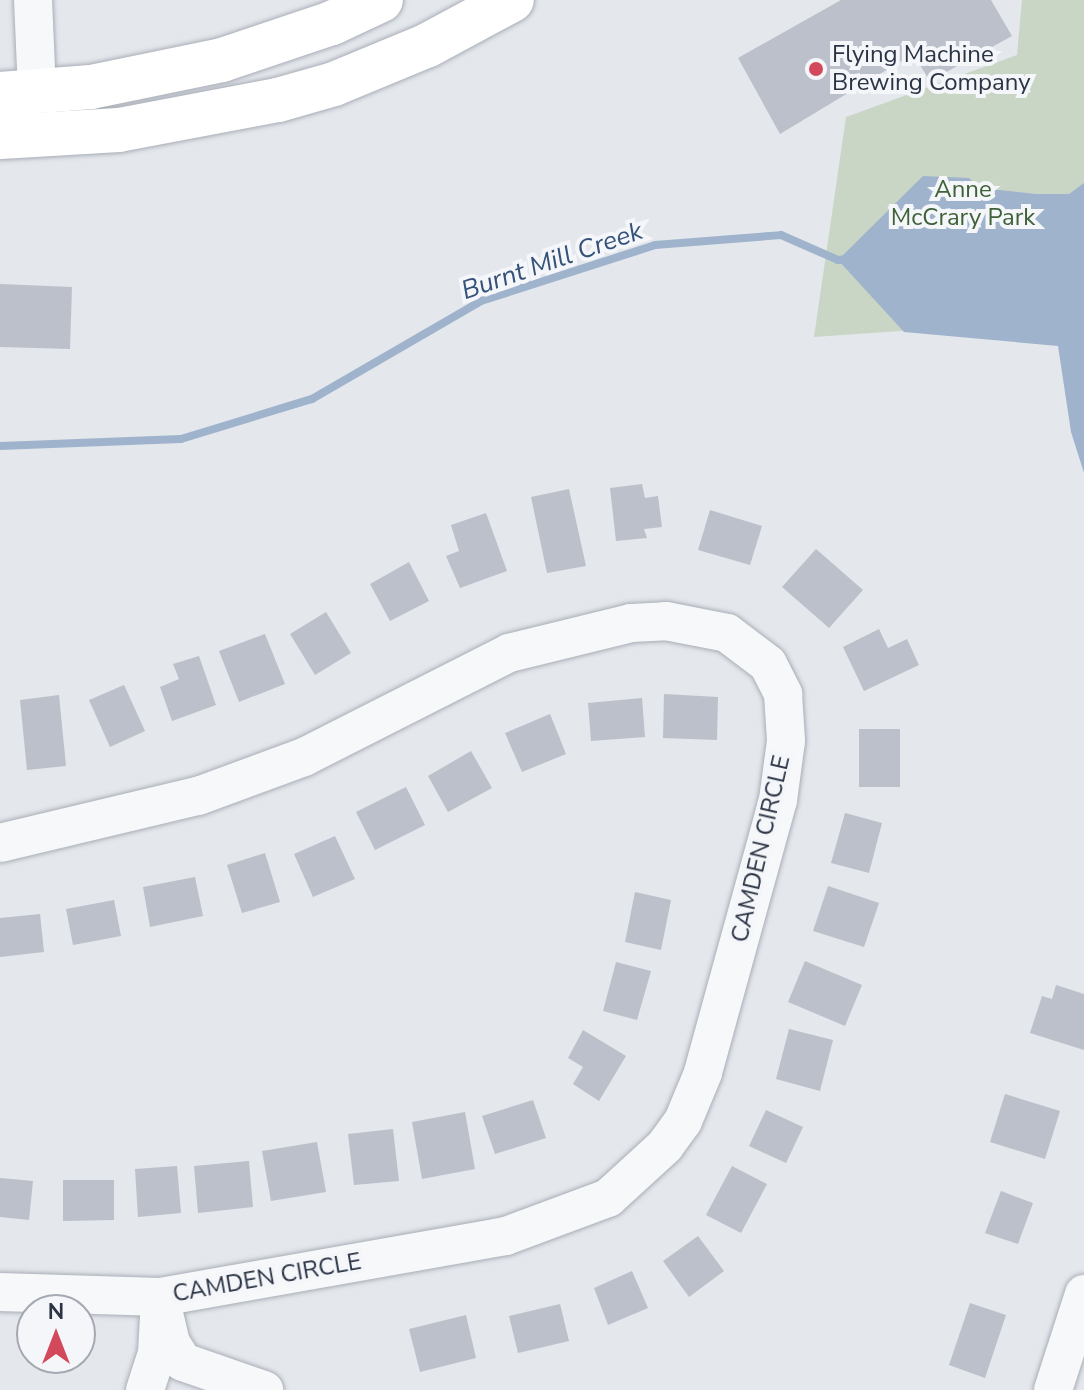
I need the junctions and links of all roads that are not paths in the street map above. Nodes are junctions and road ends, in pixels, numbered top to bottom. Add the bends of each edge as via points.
1 (33, 0) edge
2 (381, 0) edge
3 (512, 0) edge
4 (18, 93) edge
5 (0, 137) edge
6 (0, 843) edge
7 (0, 1292) edge
8 (1084, 1294) edge
9 (160, 1297) junction
10 (145, 1390) edge
11 (264, 1390) edge
12 (1053, 1390) edge

1 - 4 street
2 - 4 main road via 319,28 222,60 91,87
3 - 5 main road via 417,50 278,100 119,130
6 - 9 street, CAMDEN CIRCLE via 198,796 304,757 509,653 631,623 666,621 727,633 768,664 783,694 786,741 778,800 715,1035 683,1121 636,1176 577,1214 506,1236
7 - 9 street, CAMDEN CIRCLE
8 - 12 street
9 - 10 street via 157,1354
9 - 11 street via 171,1343 183,1362

